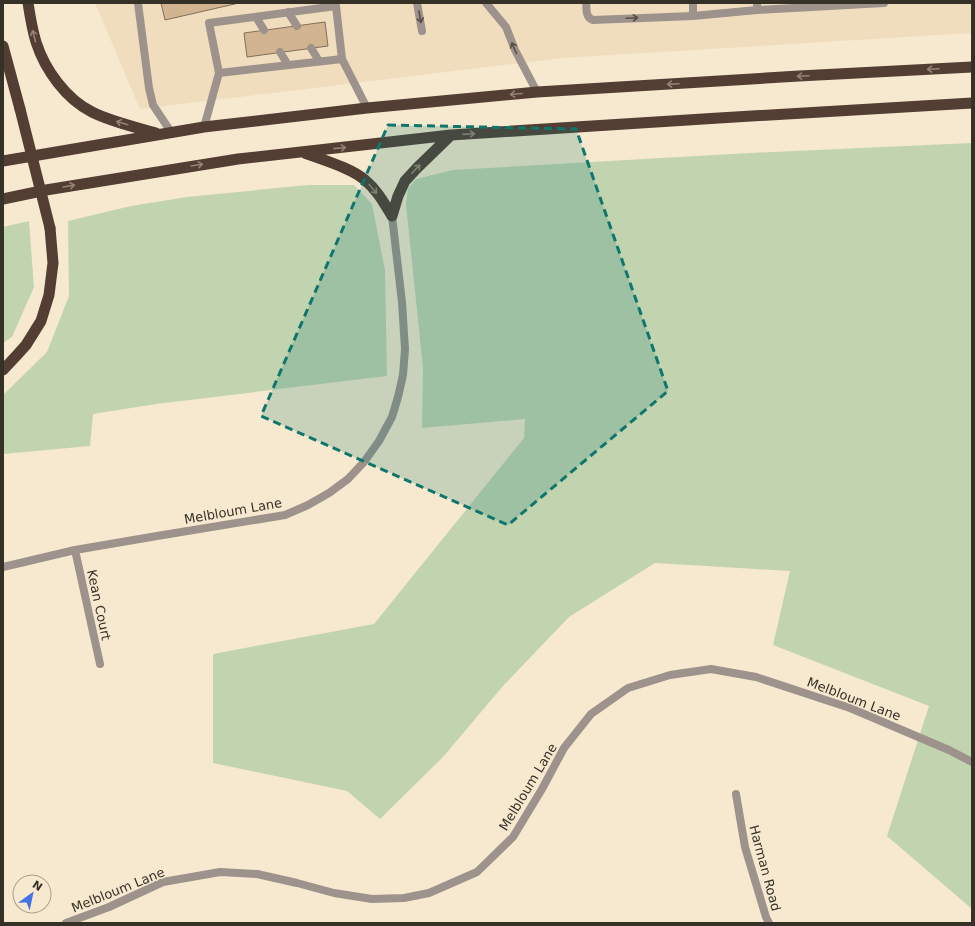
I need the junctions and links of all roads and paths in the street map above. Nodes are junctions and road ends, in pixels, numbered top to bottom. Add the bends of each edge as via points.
1 (28, 3) edge
2 (138, 3) edge
3 (417, 3) edge
4 (486, 3) edge
5 (586, 3) edge
6 (693, 3) edge
7 (884, 3) edge
8 (757, 7) edge
9 (288, 12) junction
10 (256, 16) junction
11 (693, 16) junction
12 (297, 26) dead end
13 (264, 30) dead end
14 (422, 32) dead end
15 (3, 46) edge
16 (311, 48) dead end
17 (280, 52) dead end
18 (342, 59) junction
19 (319, 61) junction
20 (288, 65) junction
21 (972, 67) edge
22 (219, 73) junction
23 (537, 92) junction
24 (972, 104) edge
25 (367, 108) junction
26 (204, 127) junction
27 (171, 132) junction
28 (159, 134) junction
29 (451, 135) junction
30 (302, 152) junction
31 (3, 161) edge
32 (3, 199) edge
33 (392, 216) junction
34 (3, 370) edge
35 (75, 550) junction
36 (3, 567) edge
37 (100, 664) dead end
38 (972, 762) edge
39 (736, 794) dead end
40 (767, 920) edge
41 (66, 923) edge
42 (758, 923) edge

28 -> 1 highway via 104,118 81,106 69,96 45,63 36,43
2 - 27 street via 153,105
3 -> 14 street
23 -> 4 street via 506,27
5 -> 11 street via 588,18 593,20
6 - 11 street
7 - 8 street
8 - 11 street
9 - 10 street
9 - 12 street
9 - 18 street via 336,6
10 - 13 street
10 - 22 street via 209,23
15 - 34 highway, bridge via 50,228 53,263 49,296 41,321 26,344
16 - 19 street
17 - 20 street
18 - 19 street
18 - 25 street
19 - 20 street
20 - 22 street
21 -> 23 highway
22 - 26 street
23 -> 25 highway
29 -> 24 highway
25 - 26 highway
26 - 27 highway
27 - 28 highway
28 - 31 highway
30 -> 29 highway
33 -> 29 highway via 405,181
32 -> 30 highway via 195,165
30 -> 33 highway via 352,171 365,180
33 - 35 street, Melbloum Lane via 402,302 405,349 403,375 392,418 380,440 348,479 329,494 285,515
35 - 36 street, Melbloum Lane
35 - 37 street, Kean Court
38 - 41 street, Melbloum Lane via 850,708 756,676 711,669 670,675 628,688 591,714 564,748 513,837 477,872 429,893 404,898 372,899 334,893 258,874 220,872 163,882 109,907
39 - 40 street, Harman Road via 744,847
40 - 42 street

